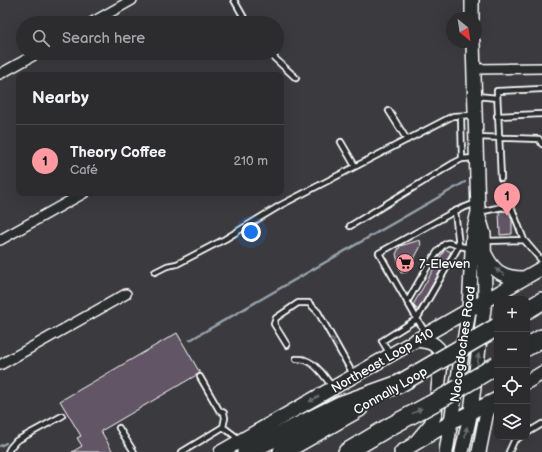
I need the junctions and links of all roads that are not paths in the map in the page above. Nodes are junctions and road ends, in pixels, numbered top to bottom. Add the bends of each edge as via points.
1 (132, 0) edge
2 (234, 0) edge
3 (472, 0) edge
4 (472, 12) edge
5 (103, 16) edge
6 (243, 16) edge
7 (473, 48) edge
8 (25, 60) edge
9 (277, 60) edge
10 (542, 68) edge
11 (473, 70) junction
12 (0, 74) edge
13 (296, 78) dead end
14 (542, 89) edge
15 (474, 96) junction
16 (497, 98) junction
17 (389, 111) dead end
18 (542, 114) edge
19 (474, 115) junction
20 (461, 116) junction
21 (498, 116) junction
22 (475, 137) junction
23 (498, 138) junction
24 (407, 140) junction
25 (541, 140) edge
26 (341, 142) dead end
27 (476, 158) junction
28 (462, 159) junction
29 (355, 166) junction
30 (501, 178) dead end
31 (79, 196) edge
32 (477, 207) junction
33 (455, 210) junction
34 (350, 226) dead end
35 (0, 240) edge
36 (524, 240) junction
37 (459, 246) junction
38 (480, 247) junction
39 (542, 261) edge
40 (542, 268) edge
41 (155, 272) dead end
42 (524, 278) junction
43 (126, 294) dead end
44 (512, 296) edge
45 (486, 300) junction
46 (542, 301) edge
47 (407, 302) junction
48 (530, 308) edge
49 (469, 310) junction
50 (417, 319) junction
51 (494, 329) edge
52 (422, 337) junction
53 (542, 338) edge
54 (287, 345) dead end
55 (530, 345) edge
56 (542, 351) edge
57 (390, 355) junction
58 (530, 357) edge
59 (296, 359) dead end
60 (0, 365) edge
61 (494, 367) edge
62 (494, 373) edge
63 (542, 373) edge
64 (354, 376) junction
65 (200, 377) dead end
66 (530, 380) edge
67 (399, 384) junction
68 (333, 388) junction
69 (446, 396) junction
70 (494, 400) edge
71 (494, 403) edge
72 (471, 411) junction
73 (62, 416) dead end
74 (451, 422) junction
75 (542, 424) edge
76 (223, 427) junction
77 (119, 428) dead end
78 (530, 431) edge
79 (516, 440) edge
80 (415, 444) junction
81 (242, 447) edge
82 (8, 452) edge
83 (134, 452) edge
84 (182, 452) edge
85 (221, 452) edge
86 (282, 452) edge
87 (347, 452) edge
88 (402, 452) edge
89 (446, 452) edge
90 (462, 452) edge
91 (479, 452) edge
92 (509, 452) edge

1 - 5 street
2 - 6 lane
3 - 4 main road
7 - 11 main road, Nacogdoches Road
8 - 12 street
9 - 13 lane
10 - 11 street
11 - 15 main road, Nacogdoches Road
14 - 16 lane via 497,91
15 - 16 lane
15 - 19 main road, Nacogdoches Road
16 - 21 lane
17 - 24 lane
18 - 21 lane
19 - 20 lane
19 - 22 main road, Nacogdoches Road
20 - 24 lane via 452,116
20 - 28 lane
21 - 23 lane
22 - 23 lane
22 - 27 main road, Nacogdoches Road
23 - 25 lane
23 - 30 lane
24 - 29 lane
26 - 29 lane
27 - 28 lane
27 - 32 main road, Nacogdoches Road
28 - 34 lane
29 - 41 lane via 218,243
31 - 35 street
32 - 33 lane
32 - 36 lane via 512,209
32 - 38 main road, Nacogdoches Road via 484,234
33 - 37 lane
33 - 47 lane via 379,253
36 - 38 lane
36 - 39 lane
37 - 38 lane
37 - 47 lane via 446,243 440,248
37 - 50 lane
42 -> 38 main road via 512,278 500,273 489,262
38 - 45 main road, Nacogdoches Road
38 - 49 main road, Nacogdoches Road
40 - 42 main road, Northeast Loop 410
42 - 44 main road
42 - 45 main road, Northeast Loop 410
43 - 60 street
45 - 49 main road, Northeast Loop 410
72 -> 45 main road, Nacogdoches Road
46 - 48 highway
47 - 50 lane
49 - 52 main road, Northeast Loop 410
49 - 74 main road, Nacogdoches Road
50 - 52 lane
50 - 57 lane via 382,341
51 - 67 highway, Connally Loop, bridge
52 - 57 main road, Northeast Loop 410
52 - 80 main road via 438,347 442,355 435,414 431,424
53 - 55 highway
64 -> 54 lane via 318,312 309,303 298,303 276,318 274,324
56 - 58 highway
57 - 64 main road, Northeast Loop 410
59 - 68 lane via 314,364
61 - 69 highway, bridge
62 - 69 highway, bridge
63 - 66 main road
64 - 68 main road, Northeast Loop 410
65 - 76 lane via 219,410 224,413
67 - 81 highway via 340,405
67 - 86 highway, Connally Loop
68 -> 81 main road, Northeast Loop 410
87 -> 69 highway, bridge
70 - 72 main road
71 - 91 main road via 486,416
72 - 74 main road
90 -> 72 main road, Nacogdoches Road
73 - 82 lane via 16,441
74 - 80 main road
74 - 89 main road, Nacogdoches Road
75 - 78 lane
76 - 81 lane via 235,436
76 - 84 lane
77 - 83 lane
79 - 92 lane
80 - 88 main road
81 - 85 main road, Northeast Loop 410

